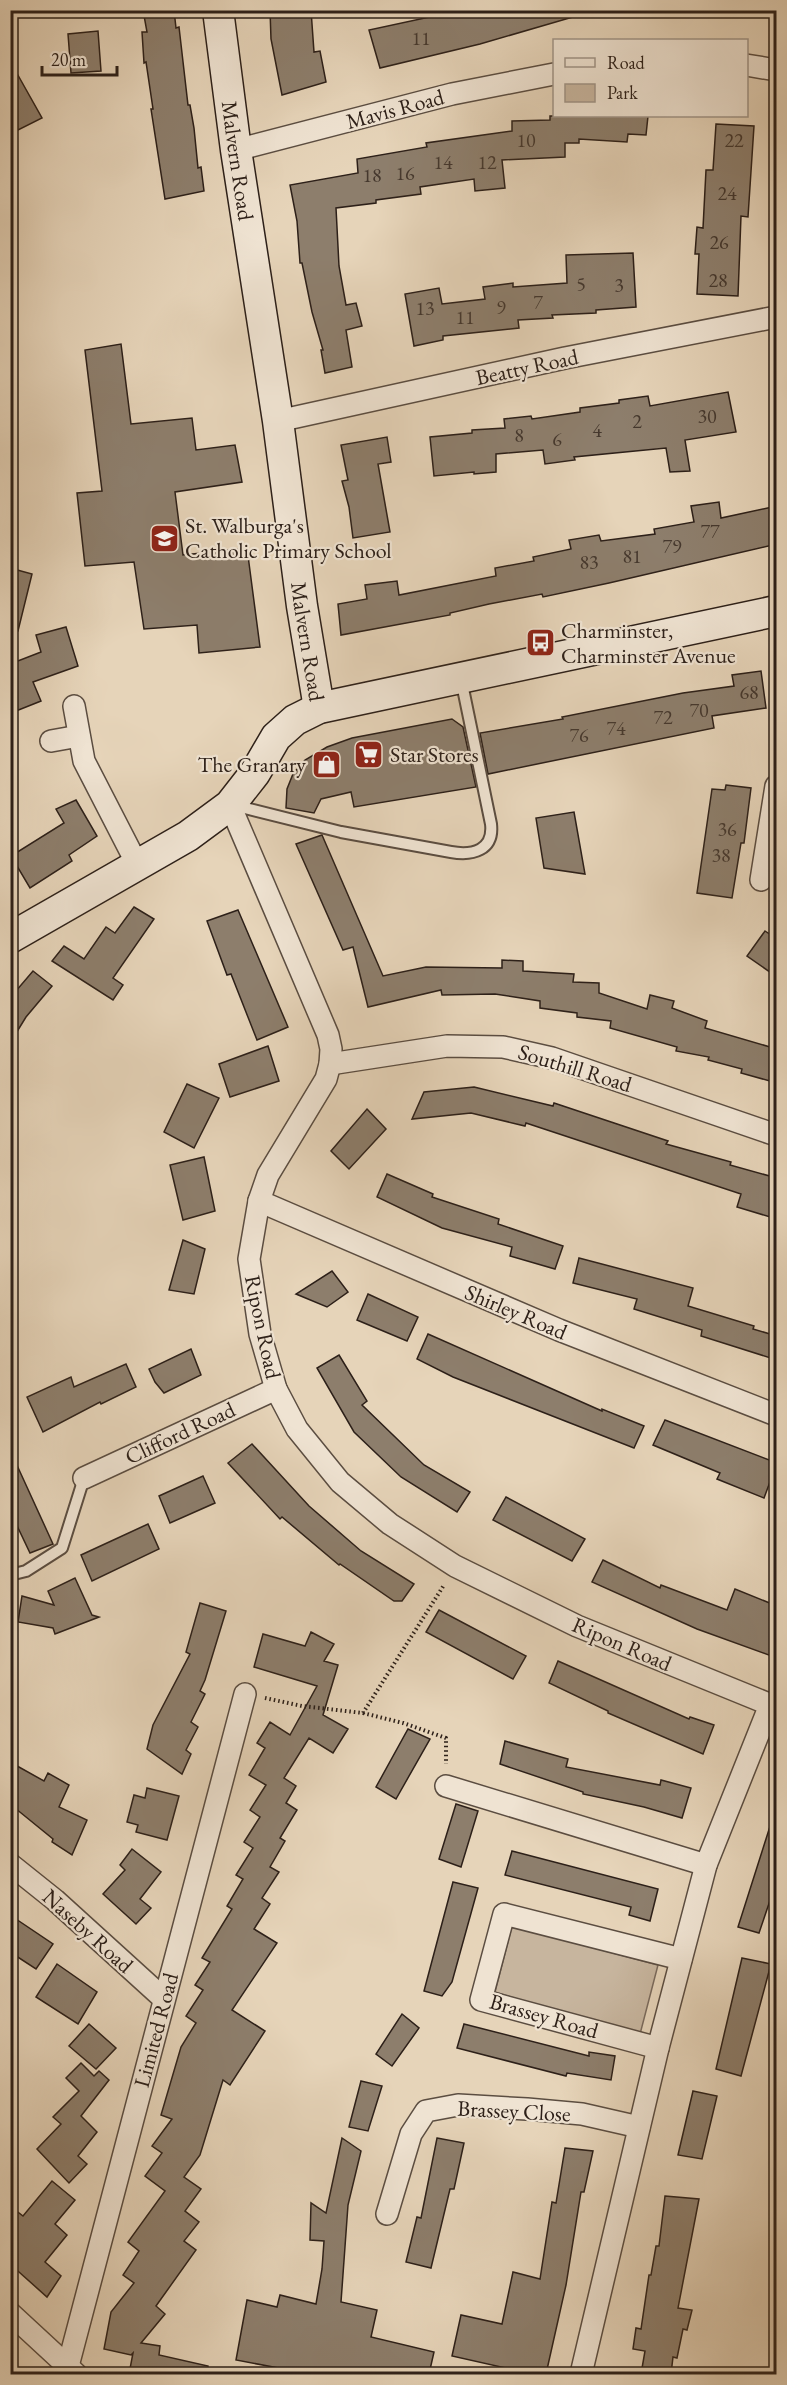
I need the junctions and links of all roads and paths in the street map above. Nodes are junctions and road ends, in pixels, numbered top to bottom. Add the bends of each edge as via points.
1 (218, 10) edge
2 (748, 65) edge
3 (777, 70) edge
4 (553, 74) edge
5 (236, 150) junction
6 (777, 317) edge
7 (278, 421) junction
8 (777, 611) edge
9 (461, 678) junction
10 (74, 706) dead end
11 (319, 708) junction
12 (79, 736) junction
13 (51, 741) dead end
14 (777, 786) edge
15 (230, 805) junction
16 (137, 864) junction
17 (760, 880) dead end
18 (10, 938) edge
19 (330, 1064) junction
20 (777, 1135) edge
21 (259, 1201) junction
22 (276, 1389) junction
23 (777, 1415) edge
24 (84, 1478) joint
25 (455, 1566) junction
26 (10, 1575) edge
27 (245, 1694) joint
28 (773, 1706) edge
29 (363, 1713) junction
30 (446, 1786) joint
31 (10, 1864) edge
32 (706, 1865) junction
33 (681, 1959) junction
34 (164, 1999) junction
35 (658, 2048) junction
36 (639, 2127) junction
37 (387, 2214) dead end
38 (10, 2313) edge
39 (72, 2370) edge
40 (582, 2374) edge

1 - 5 street, Malvern Road
2 - 3 street
4 - 5 street, Mavis Road via 452,94
5 - 7 street, Malvern Road
6 - 7 street, Beatty Road via 565,358
7 - 11 street, Malvern Road
8 - 9 street
9 - 11 street
9 - 15 lane via 493,834 480,849 464,854 451,852
10 - 12 street
11 - 15 street, Malvern Road via 295,720 276,737
12 - 13 street
12 - 16 street via 84,761
14 - 17 street
15 - 16 street, Malvern Road via 188,836
15 - 19 street, Ripon Road via 328,1035
16 - 18 street, Malvern Road
19 - 20 street, Southill Road via 447,1046 502,1047 552,1058
19 - 21 street, Ripon Road via 311,1107 268,1175
21 - 22 street, Ripon Road via 249,1259 260,1334
21 - 23 street, Shirley Road via 558,1330
22 - 24 street, Clifford Road
22 - 25 street, Ripon Road via 297,1429 340,1482 390,1524
24 - 26 lane via 62,1548 26,1571
25 - 28 street, Ripon Road via 577,1626
25 - 29 path
27 - 29 path
27 - 34 street, Limited Road
28 - 32 street
29 - 30 path via 446,1738
30 - 32 street
31 - 34 street, Naseby Road
32 - 33 street
33 - 35 street
33 - 35 street, Brassey Road via 504,1914 481,2000
34 - 39 street, Limited Road
35 - 36 street
36 - 37 street, Brassey Close via 582,2114 527,2109 458,2105 426,2111 411,2134
36 - 40 street
38 - 39 street

